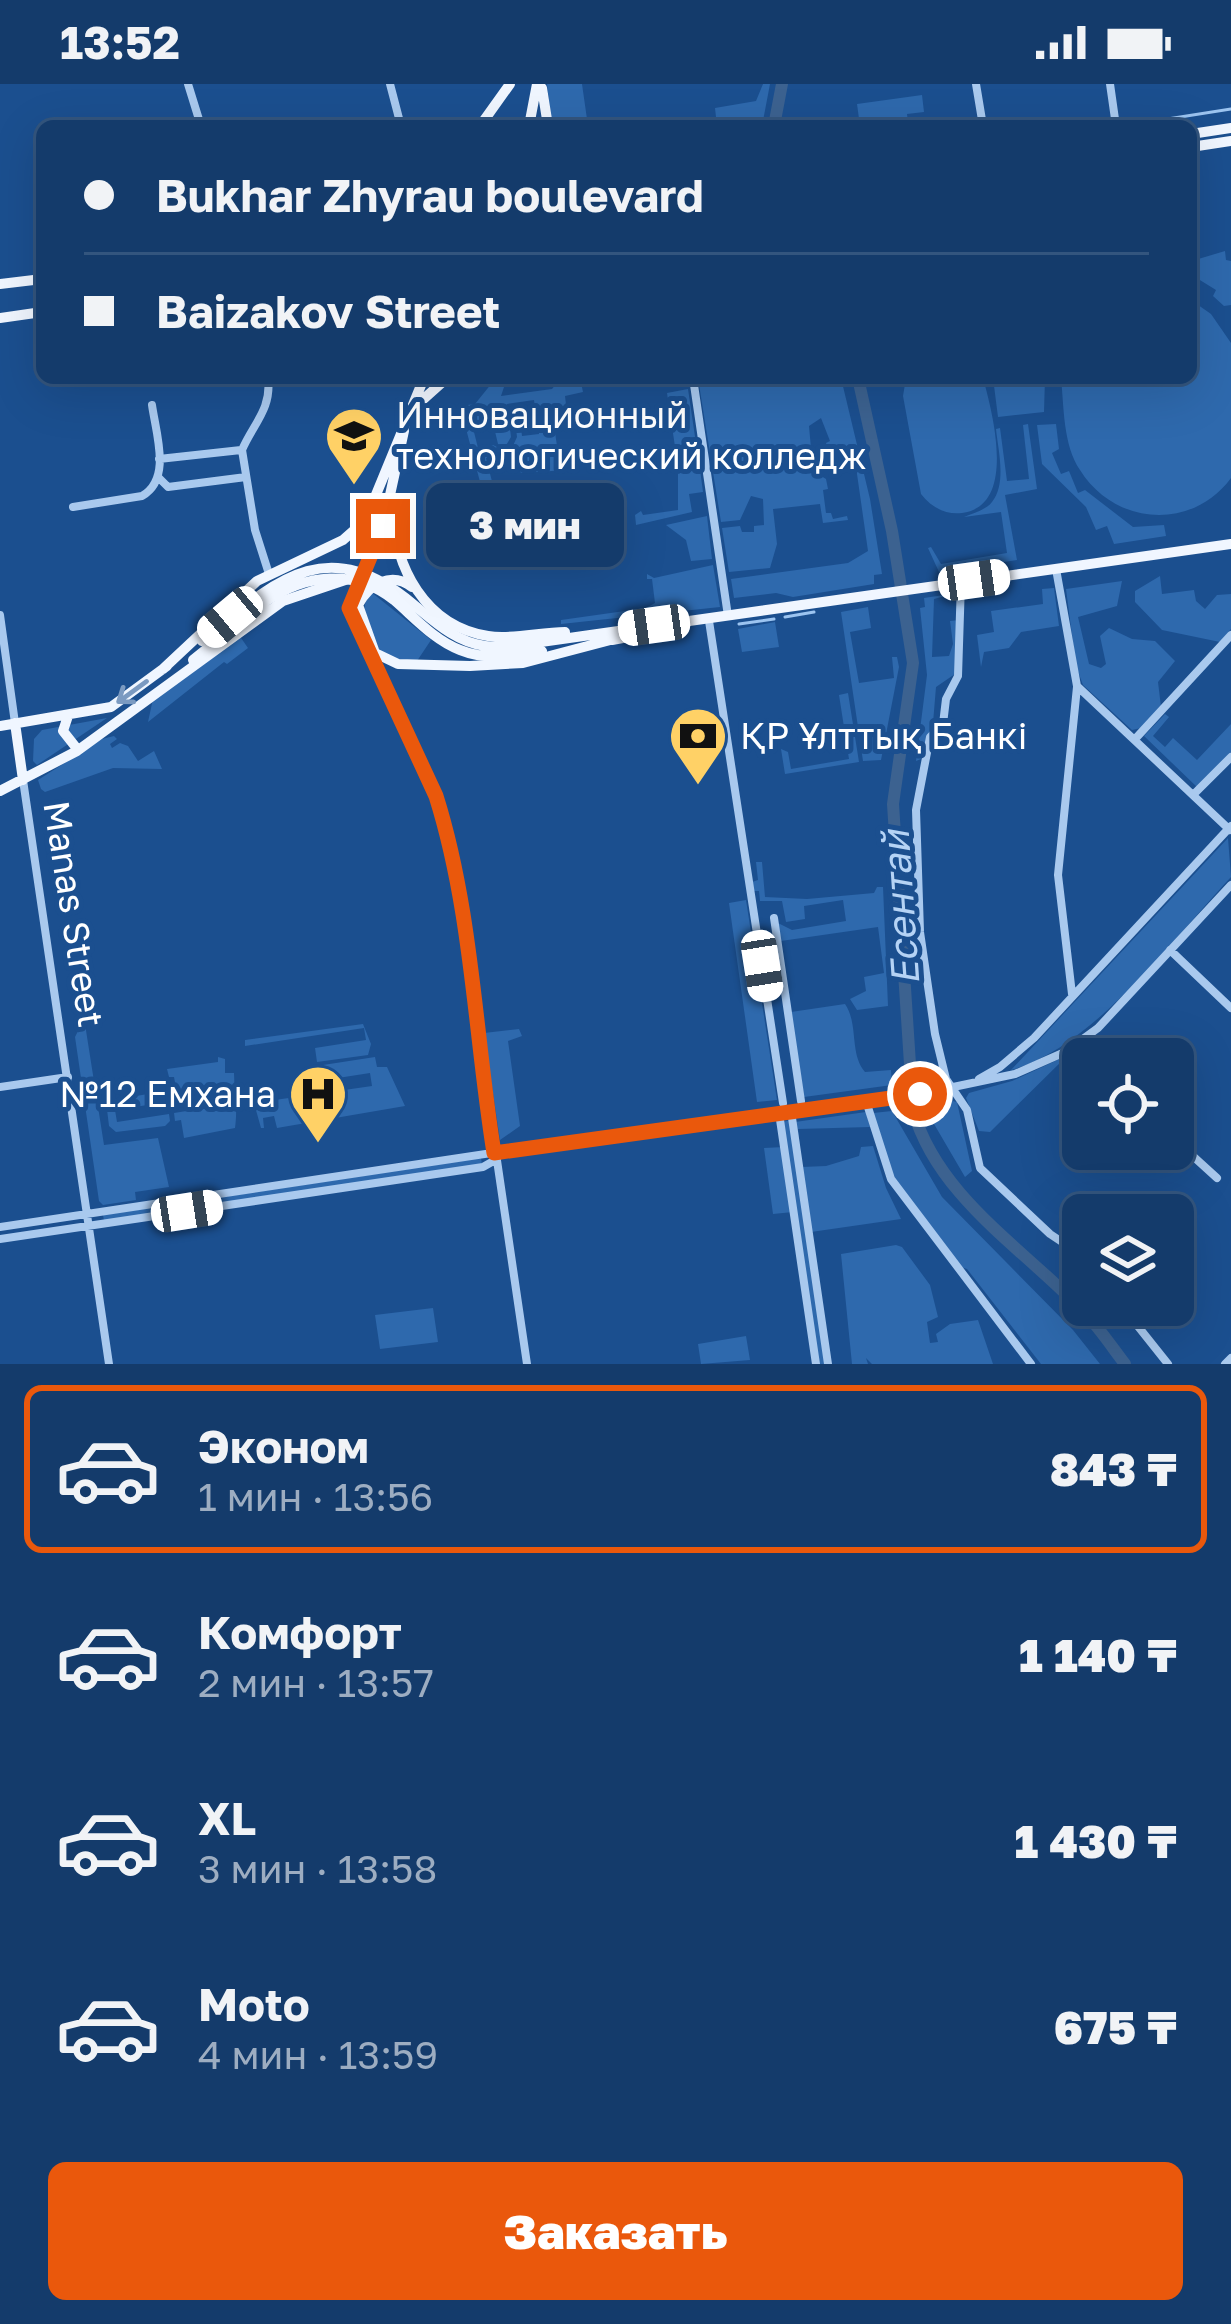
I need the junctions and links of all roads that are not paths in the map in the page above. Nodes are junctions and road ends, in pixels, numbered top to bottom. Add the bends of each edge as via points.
1 (188, 84) edge
2 (390, 84) edge
3 (510, 84) edge
4 (539, 84) edge
5 (976, 84) edge
6 (1110, 84) edge
7 (199, 120) edge
8 (399, 120) edge
9 (484, 120) edge
10 (531, 120) edge
11 (547, 120) edge
12 (982, 120) edge
13 (1115, 120) edge
14 (1231, 128) edge
15 (1197, 133) edge
16 (1231, 141) edge
17 (1197, 146) edge
18 (36, 279) edge
19 (0, 284) edge
20 (36, 313) edge
21 (0, 318) edge
22 (269, 384) edge
23 (422, 384) edge
24 (441, 384) edge
25 (694, 384) edge
26 (152, 406) dead end
27 (412, 411) junction
28 (404, 431) junction
29 (242, 450) junction
30 (159, 459) junction
31 (246, 477) junction
32 (158, 478) junction
33 (392, 487) junction
34 (73, 507) dead end
35 (343, 540) junction
36 (1231, 544) edge
37 (1056, 569) junction
38 (365, 571) junction
39 (269, 574) junction
40 (961, 582) junction
41 (412, 587) junction
42 (0, 615) edge
43 (728, 617) junction
44 (709, 620) junction
45 (617, 634) junction
46 (1231, 635) edge
47 (204, 644) junction
48 (398, 664) junction
49 (163, 669) junction
50 (171, 681) junction
51 (1077, 686) junction
52 (385, 687) junction
53 (68, 716) junction
54 (15, 723) junction
55 (0, 726) edge
56 (1136, 738) junction
57 (78, 750) junction
58 (1231, 757) edge
59 (23, 780) junction
60 (0, 791) edge
61 (1193, 795) junction
62 (1230, 828) edge
63 (1231, 885) edge
64 (775, 918) dead end
65 (1170, 950) junction
66 (1072, 995) junction
67 (788, 1008) junction
68 (1231, 1008) edge
69 (769, 1011) junction
70 (1085, 1038) edge
71 (1062, 1053) edge
72 (1002, 1072) junction
73 (68, 1076) junction
74 (0, 1087) edge
75 (953, 1089) junction
76 (801, 1101) dead end
77 (866, 1102) junction
78 (784, 1109) junction
79 (495, 1156) junction
80 (1194, 1157) edge
81 (1217, 1178) dead end
82 (803, 1193) junction
83 (791, 1194) junction
84 (88, 1214) junction
85 (89, 1226) junction
86 (0, 1227) edge
87 (0, 1239) edge
88 (1062, 1242) edge
89 (812, 1252) junction
90 (800, 1254) junction
91 (1138, 1326) edge
92 (109, 1364) edge
93 (526, 1364) edge
94 (816, 1364) edge
95 (828, 1364) edge
96 (1031, 1364) edge
97 (1168, 1364) edge

1 - 7 street
2 - 8 street
3 - 9 main road
4 - 10 main road
4 - 11 main road
5 - 12 street
6 - 13 street
14 - 15 main road
16 - 17 main road
18 - 19 main road
20 - 21 main road
22 - 29 street via 263,416
23 - 27 main road
24 - 27 main road
25 - 43 street
26 - 30 street
27 - 28 main road
28 - 33 main road
28 - 35 main road via 369,512
29 - 30 street
29 - 31 street
30 - 32 street
31 - 32 street via 168,487
31 - 39 street
32 - 34 street via 142,496
33 - 38 main road
33 - 41 main road via 395,544
35 - 38 main road via 364,546
35 - 39 main road
36 - 37 main road
37 - 40 main road
37 - 51 street
38 - 50 main road via 283,602
38 - 52 street via 349,608
39 - 49 main road
40 - 43 main road
40 - 75 street via 958,676 943,724 930,737 916,811 920,932 935,1034
41 - 45 main road via 449,620 482,635
41 - 48 main road via 385,580 358,605 375,653
42 - 54 street, Manas Street
43 - 44 main road
44 - 45 main road
44 - 69 street
45 - 47 main road, bridge via 502,657 463,651 380,590 335,578 284,590
45 - 48 main road via 523,663
46 - 56 street
47 - 49 main road
47 - 50 main road
48 - 52 street
49 -> 53 main road via 110,707
50 - 57 main road
51 - 56 street
51 - 66 street via 1058,866
52 - 79 street via 448,835
53 - 54 main road
53 - 57 main road via 63,731
54 - 55 main road
54 - 59 main road, Manas Street
56 - 61 street
57 - 59 main road
58 - 61 street
59 - 60 main road
59 - 73 street, Manas Street
61 - 62 street
62 - 66 street
63 - 65 street
64 - 67 street
65 - 68 street
65 - 70 street
66 - 72 street
67 - 69 street
67 - 76 street
69 - 78 street
71 - 72 street
72 - 75 street
73 - 74 street
73 - 84 street, Manas Street
75 - 77 street
75 - 88 street via 968,1110 980,1168
77 - 78 street
77 - 96 street via 891,1179
78 - 79 street
78 - 82 street
78 - 83 street
79 - 84 street
79 - 85 street via 483,1166
79 - 93 street
80 - 81 street
82 - 83 street
82 - 89 street
83 - 90 street
84 - 85 street, Manas Street
84 - 86 street
85 - 87 street
85 - 92 street, Manas Street
89 - 90 street
89 - 95 street
90 - 94 street
91 - 97 street

